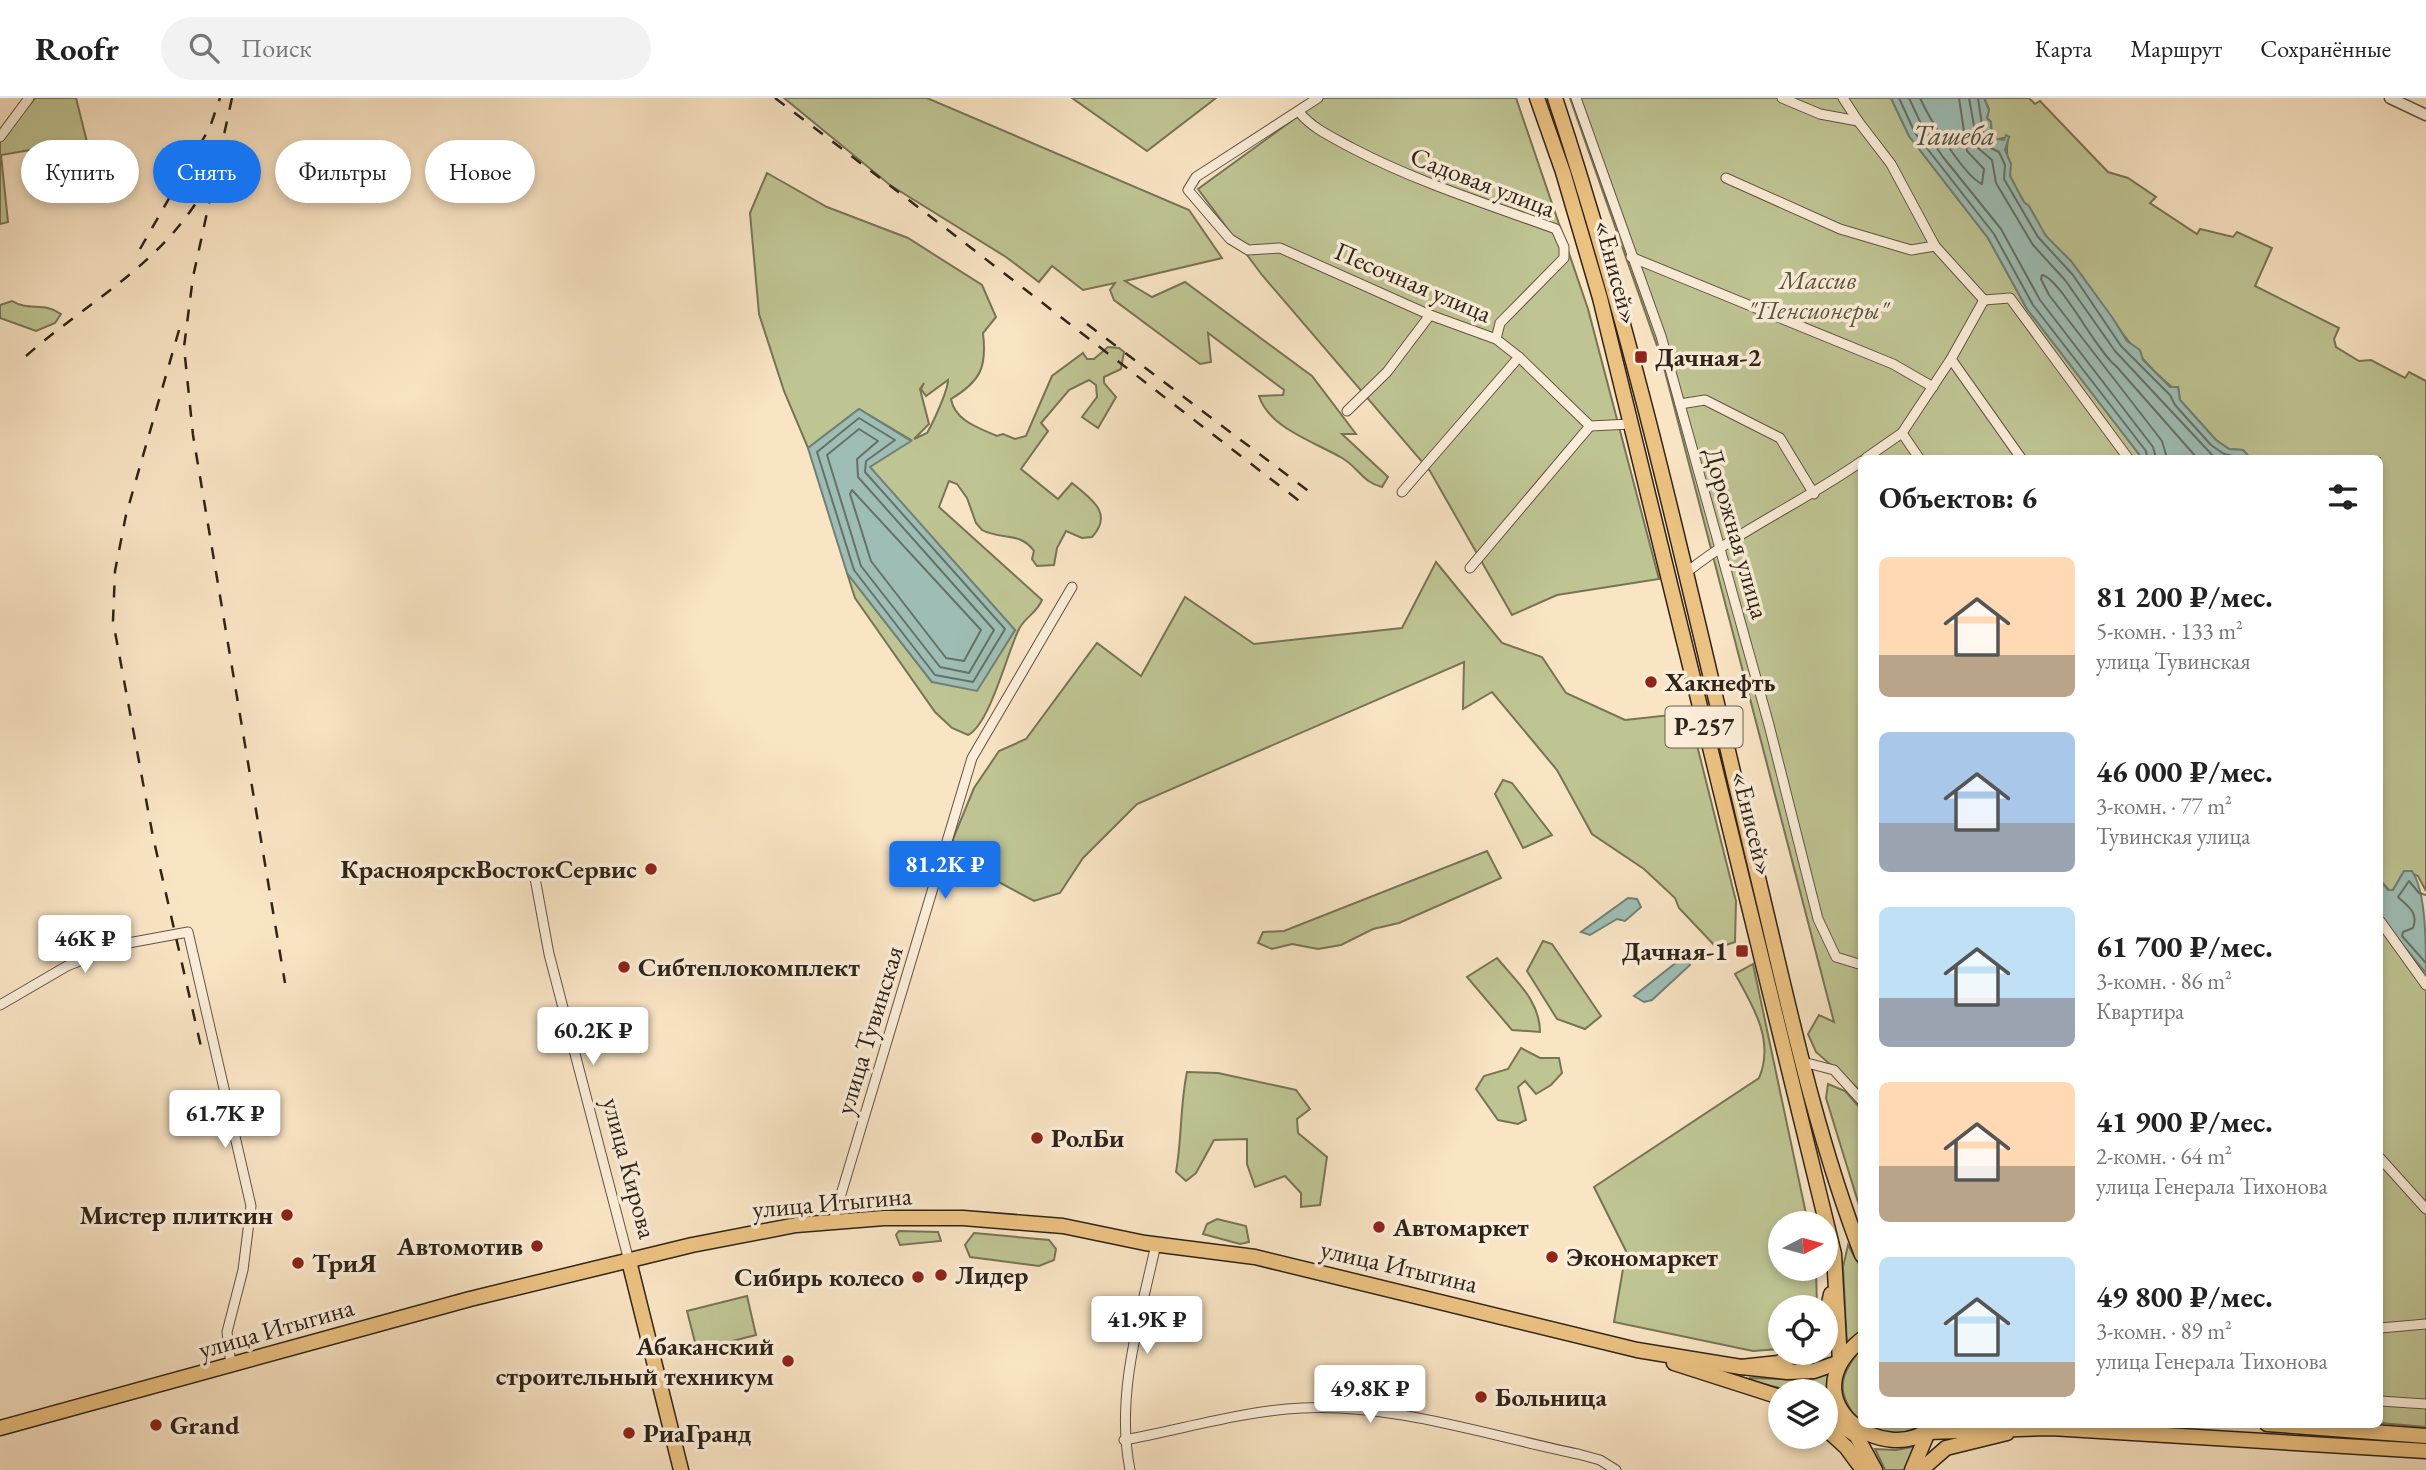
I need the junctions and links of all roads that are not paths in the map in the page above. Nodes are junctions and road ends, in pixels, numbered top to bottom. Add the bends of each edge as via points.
1 (29, 98) edge
2 (1318, 98) edge
3 (1537, 98) edge
4 (1555, 98) edge
5 (1576, 98) edge
6 (1782, 98) edge
7 (1843, 98) edge
8 (2390, 98) edge
9 (1299, 112) junction
10 (2426, 115) edge
11 (1858, 121) junction
12 (0, 137) edge
13 (1726, 178) dead end
14 (1585, 242) junction
15 (1935, 246) junction
16 (1564, 247) junction
17 (1631, 257) junction
18 (1984, 300) junction
19 (1430, 315) junction
20 (1496, 339) junction
21 (1520, 357) junction
22 (1951, 359) junction
23 (1933, 387) junction
24 (1680, 404) junction
25 (1347, 411) dead end
26 (1631, 424) junction
27 (1590, 426) junction
28 (1902, 433) junction
29 (1871, 455) edge
30 (1917, 455) edge
31 (2019, 455) edge
32 (2126, 455) edge
33 (1858, 464) edge
34 (1402, 492) dead end
35 (1814, 494) junction
36 (1719, 547) junction
37 (1470, 568) dead end
38 (1687, 572) junction
39 (1072, 587) dead end
40 (535, 878) dead end
41 (2383, 924) edge
42 (1858, 964) edge
43 (2426, 985) edge
44 (0, 1005) edge
45 (1803, 1062) junction
46 (1858, 1097) edge
47 (2383, 1161) edge
48 (1838, 1194) junction
49 (2426, 1209) edge
50 (1823, 1211) edge
51 (833, 1221) junction
52 (1858, 1233) edge
53 (1156, 1244) junction
54 (1858, 1245) edge
55 (629, 1261) junction
56 (1835, 1281) edge
57 (2426, 1324) edge
58 (2383, 1328) edge
59 (1858, 1343) edge
60 (1637, 1350) junction
61 (1840, 1362) junction
62 (1768, 1364) edge
63 (231, 1365) junction
64 (1741, 1367) junction
65 (1741, 1385) junction
66 (1768, 1394) edge
67 (1768, 1398) edge
68 (2383, 1401) edge
69 (2426, 1404) edge
70 (1838, 1423) edge
71 (0, 1428) edge
72 (1931, 1428) edge
73 (2320, 1428) edge
74 (2033, 1429) junction
75 (1856, 1435) junction
76 (2426, 1436) edge
77 (1124, 1440) junction
78 (1838, 1440) edge
79 (2426, 1451) edge
80 (681, 1470) edge
81 (1130, 1470) edge
82 (1616, 1470) edge
83 (1863, 1470) edge
84 (1875, 1470) edge
85 (1912, 1470) edge
86 (1921, 1470) edge

1 - 12 street
2 - 9 street
3 - 14 main road, «Енисей» / Р-257
4 - 38 main road, «Енисей» / Р-257 via 1620,311
5 - 17 street, Дорожная улица
6 - 11 street via 1821,114
7 - 11 street
8 - 10 street
9 - 16 street, Садовая улица via 1309,124 1399,173 1556,229
9 - 19 street, Песочная улица via 1196,177 1188,190 1230,239 1248,250 1280,248
11 - 15 street via 1891,164
13 - 15 street via 1840,229 1911,250
14 - 16 street
14 - 26 main road, «Енисей» / Р-257
15 - 18 street
16 - 20 street, Садовая улица via 1564,258 1500,323
17 - 23 street via 1893,364
17 - 24 street, Дорожная улица
18 - 22 street
18 - 32 street via 2010,298
19 - 20 street, Песочная улица
19 - 25 street via 1387,372
20 - 21 street, Песочная улица
21 - 27 street, Песочная улица
21 - 34 street
22 - 23 street
22 - 31 street
23 - 28 street
24 - 35 street via 1705,400 1780,438
24 - 36 street, Дорожная улица
26 - 27 street
26 - 50 main road, «Енисей» / Р-257
27 - 37 street
28 - 29 street
28 - 30 street
33 - 35 street
35 - 36 street
36 - 38 street
36 - 42 street, Дорожная улица via 1818,919 1836,957
38 - 45 main road, «Енисей» / Р-257
39 - 51 street, улица Тувинская via 972,758
40 - 55 street, улица Кирова via 560,999
41 - 43 street
44 - 63 street via 67,966 123,944 188,932 251,1206 243,1270 227,1332
45 - 46 street via 1833,1070
45 - 48 main road, «Енисей» / Р-257
47 - 49 street
48 - 52 main road, Р-257
48 - 54 main road, Р-257
51 - 53 main road, улица Итыгина via 975,1219 1063,1226
51 - 55 main road, улица Итыгина via 783,1227
53 - 60 main road, улица Итыгина via 1255,1257
53 - 77 street via 1134,1345
55 - 63 main road, улица Итыгина
55 - 80 main road, улица Кирова
56 - 61 main road, «Енисей» / Р-257
57 - 58 street
59 - 61 main road
60 - 64 main road, улица Итыгина
60 - 65 main road, улица Итыгина
61 - 64 main road, улица Итыгина via 1814,1371
61 - 75 main road, «Енисей» / Р-257 via 1835,1399
62 - 64 main road
63 - 71 main road, улица Итыгина
65 - 66 main road, улица Итыгина
65 - 67 main road
68 - 69 street
70 - 75 main road
72 - 74 main road
72 - 75 main road via 1905,1444 1889,1445
72 - 85 main road
73 - 76 main road
74 - 79 main road
74 - 86 main road via 1946,1448
75 - 84 main road, «Енисей»
77 - 81 street
77 - 82 street via 1237,1415 1303,1408 1362,1409 1578,1454
78 - 83 main road

